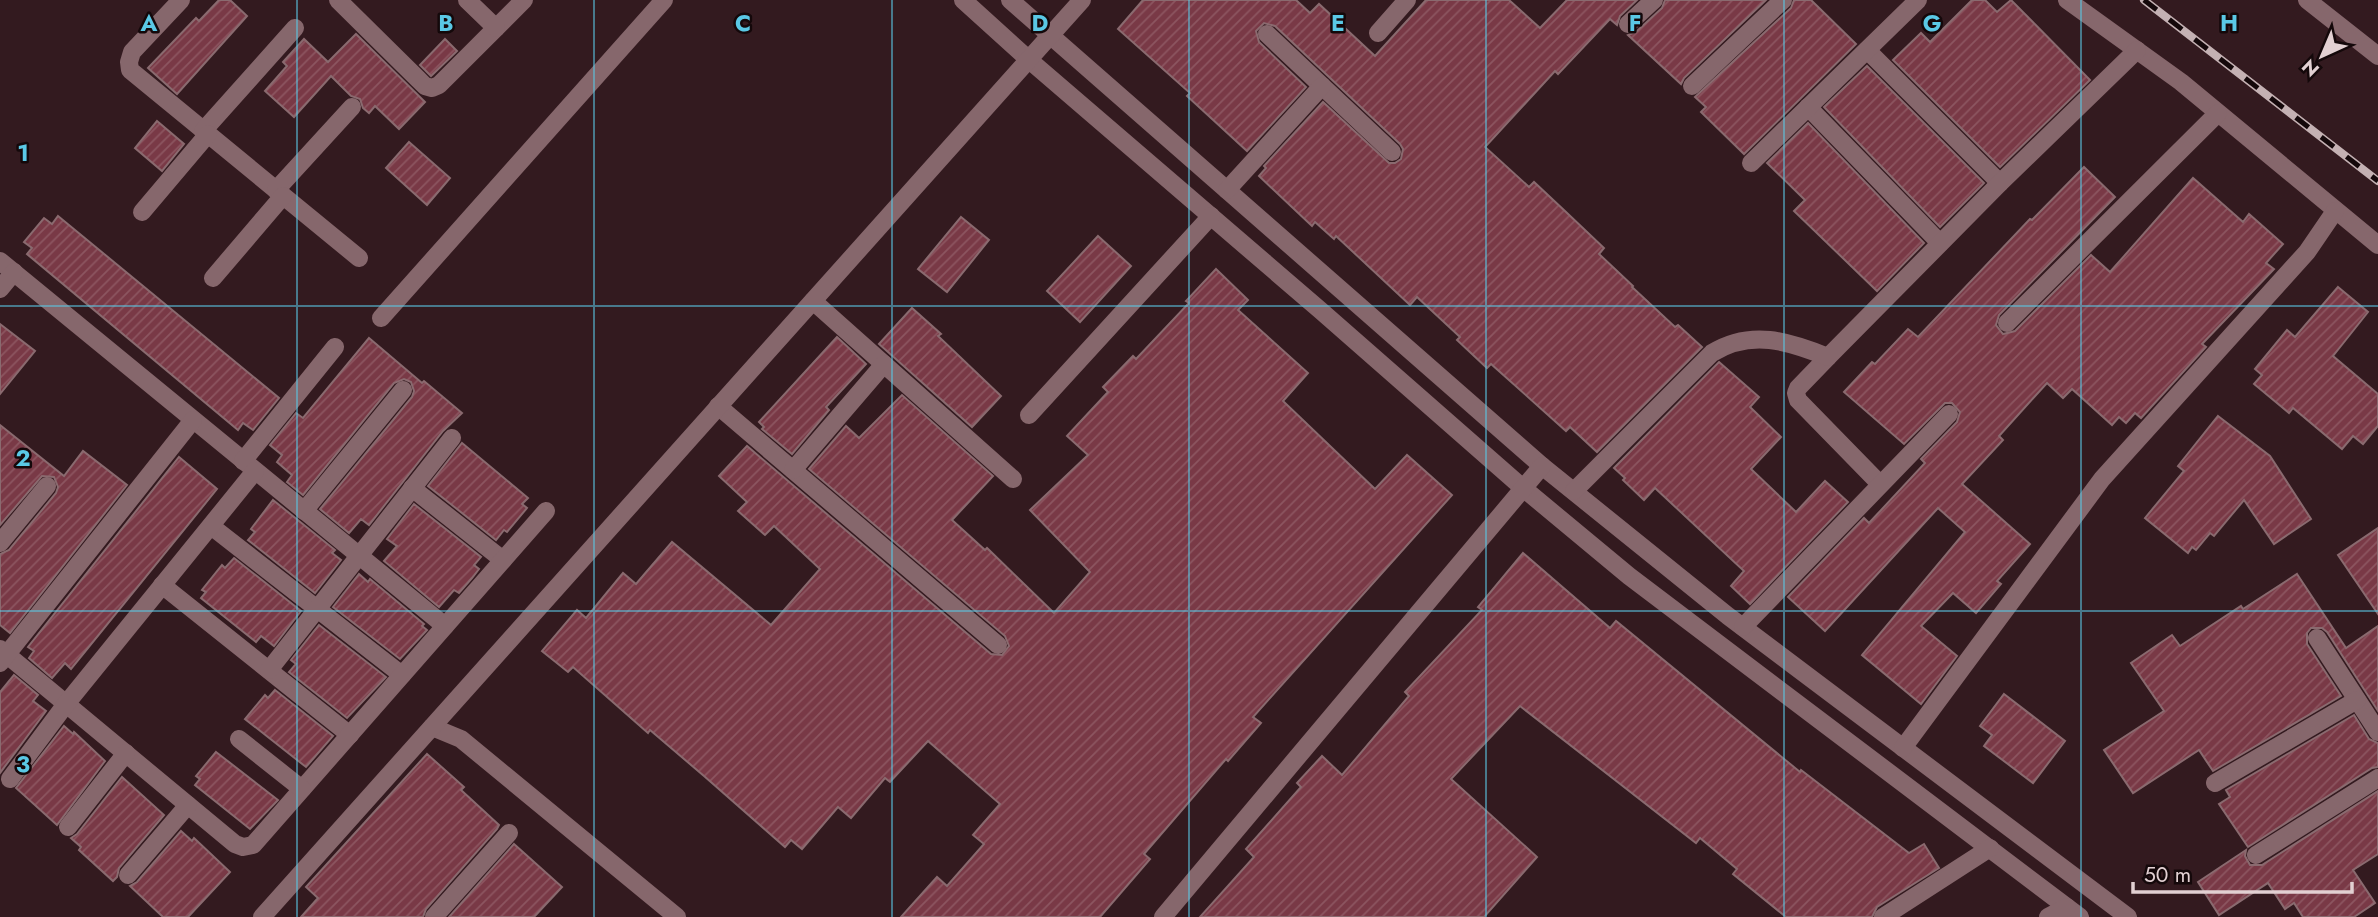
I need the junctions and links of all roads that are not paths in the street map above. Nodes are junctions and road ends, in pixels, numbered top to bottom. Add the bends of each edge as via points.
1 (181, 0) edge
2 (338, 0) edge
3 (467, 0) edge
4 (524, 0) edge
5 (664, 0) edge
6 (963, 0) edge
7 (1010, 0) edge
8 (1082, 0) edge
9 (1407, 0) edge
10 (1654, 0) edge
11 (1783, 0) edge
12 (1918, 0) edge
13 (2067, 0) edge
14 (2307, 0) edge
15 (1629, 24) dead end
16 (295, 27) dead end
17 (496, 28) junction
18 (1378, 33) dead end
19 (1267, 34) dead end
20 (1050, 36) junction
21 (1867, 50) junction
22 (2137, 50) junction
23 (2378, 56) edge
24 (1028, 59) junction
25 (1322, 86) junction
26 (1692, 86) dead end
27 (352, 107) dead end
28 (1808, 107) junction
29 (2218, 113) junction
30 (205, 132) junction
31 (1392, 152) dead end
32 (1751, 163) dead end
33 (2000, 183) junction
34 (1227, 190) junction
35 (279, 193) junction
36 (2335, 211) junction
37 (142, 212) dead end
38 (1211, 216) junction
39 (1940, 243) junction
40 (2378, 245) edge
41 (359, 258) dead end
42 (7, 267) edge
43 (213, 278) dead end
44 (1340, 288) junction
45 (0, 289) edge
46 (813, 300) junction
47 (1320, 310) junction
48 (381, 318) dead end
49 (2007, 323) dead end
50 (335, 347) dead end
51 (1828, 356) junction
52 (884, 364) junction
53 (403, 390) dead end
54 (718, 406) junction
55 (1949, 414) dead end
56 (1029, 415) dead end
57 (193, 419) junction
58 (452, 438) dead end
59 (249, 466) junction
60 (1542, 466) junction
61 (793, 470) junction
62 (1013, 479) dead end
63 (1880, 484) junction
64 (47, 486) dead end
65 (412, 488) junction
66 (1523, 488) junction
67 (1574, 491) junction
68 (304, 511) junction
69 (546, 511) dead end
70 (211, 526) junction
71 (0, 543) edge
72 (359, 556) junction
73 (503, 560) junction
74 (162, 585) junction
75 (318, 609) junction
76 (445, 626) junction
77 (1743, 627) junction
78 (2317, 638) dead end
79 (998, 645) dead end
80 (2, 656) edge
81 (268, 670) junction
82 (402, 675) junction
83 (2357, 700) junction
84 (66, 704) junction
85 (432, 727) junction
86 (2378, 732) edge
87 (350, 735) junction
88 (239, 739) dead end
89 (1903, 748) junction
90 (125, 753) junction
91 (2378, 778) edge
92 (10, 779) dead end
93 (2215, 783) dead end
94 (302, 789) junction
95 (188, 805) junction
96 (68, 827) dead end
97 (509, 833) dead end
98 (1990, 848) junction
99 (2256, 855) dead end
100 (128, 875) dead end
101 (2073, 912) edge
102 (262, 917) edge
103 (434, 917) edge
104 (677, 917) edge
105 (1163, 917) edge
106 (1883, 917) edge
107 (2048, 917) edge
108 (2128, 917) edge

1 - 30 street via 132,51 130,69
2 - 17 street via 432,88
3 - 17 street
4 - 17 street
5 - 48 street
6 - 24 street
7 - 20 street
8 - 20 street
9 - 18 street
10 - 15 street
11 - 26 street
12 - 21 street
13 - 22 street
14 - 23 street
16 - 30 street
19 - 25 street
20 - 24 street
20 - 34 street
21 - 28 street
21 - 33 street
22 - 29 street
22 - 33 street
24 - 38 street
24 - 46 street
25 - 31 street
25 - 34 street
27 - 35 street
28 - 32 street
28 - 39 street
29 - 36 street
29 - 49 street
30 - 35 street
30 - 37 street
33 - 39 street
34 - 44 street
35 - 41 street
35 - 43 street
36 - 40 street
36 - 89 street via 2307,252 2102,479
38 - 47 street
38 - 56 street
39 - 51 street
42 - 45 street
42 - 57 street
44 - 47 street
44 - 60 street
46 - 52 street
46 - 54 street
47 - 66 street
50 - 59 street
51 - 63 street via 1798,388 1798,400
51 - 67 street via 1801,346 1750,338 1722,347
52 - 61 street
52 - 62 street
53 - 68 street
54 - 61 street
54 - 85 street
55 - 63 street
57 - 59 street
57 - 80 street
58 - 65 street
59 - 68 street
59 - 70 street
60 - 66 street
60 - 67 street
61 - 79 street
63 - 77 street
64 - 71 street
65 - 72 street
65 - 73 street
66 - 98 street via 1650,592
66 - 105 street
67 - 77 street
68 - 72 street
69 - 73 street
70 - 74 street
70 - 75 street
72 - 75 street
72 - 76 street
73 - 76 street
74 - 81 street
74 - 84 street
75 - 81 street
75 - 82 street
76 - 82 street
77 - 89 street
78 - 83 street
80 - 84 street
81 - 87 street
82 - 87 street
83 - 86 street
83 - 93 street
84 - 90 street
84 - 92 street
85 - 102 street
85 - 104 street via 461,739
87 - 94 street
88 - 94 street
89 - 108 street
90 - 95 street
90 - 96 street
91 - 99 street
94 - 95 street via 253,845 243,847
95 - 100 street
97 - 103 street
98 - 101 street
98 - 106 street
101 - 107 street

